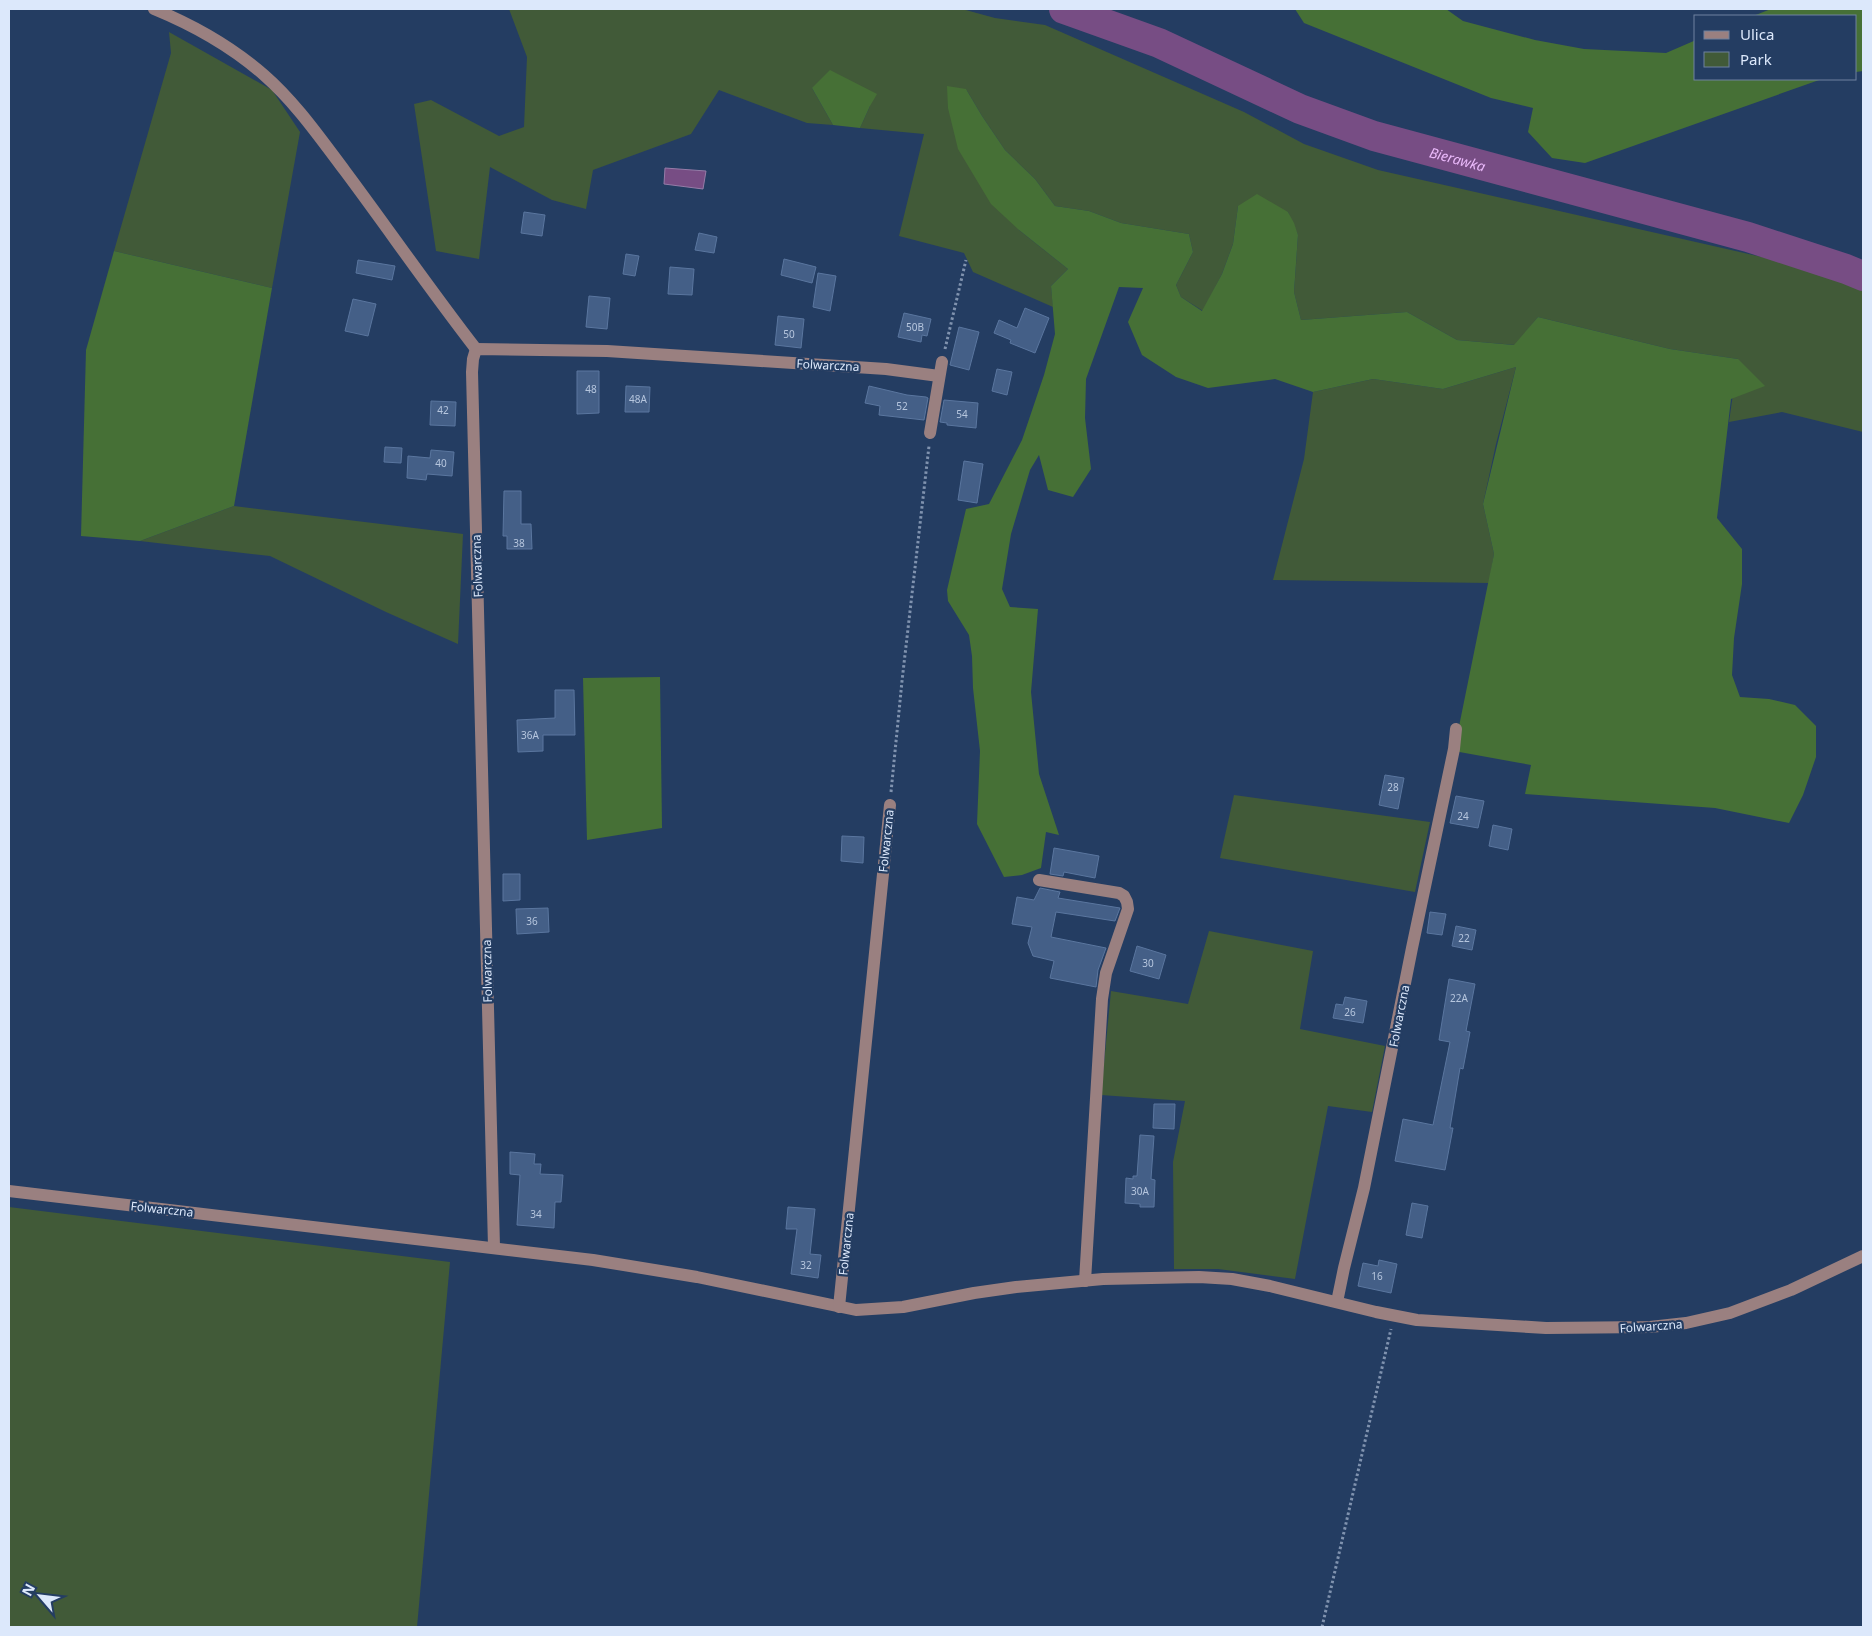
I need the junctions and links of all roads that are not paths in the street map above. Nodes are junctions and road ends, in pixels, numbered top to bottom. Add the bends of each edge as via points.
1 (154, 9) edge
2 (476, 349) junction
3 (942, 362) road end
4 (939, 376) junction
5 (930, 434) road end
6 (1456, 729) dead end
7 (890, 805) road end
8 (1039, 880) dead end
9 (9, 1191) edge
10 (494, 1247) junction
11 (1863, 1256) edge
12 (1085, 1281) junction
13 (1337, 1302) junction
14 (839, 1307) junction

1 - 2 street via 223,44 286,96
2 - 4 street, Folwarczna via 616,352 886,369
2 - 10 street, Folwarczna via 472,379
3 - 4 street
4 - 5 street
6 - 13 street, Folwarczna via 1387,1080
7 - 14 street, Folwarczna
8 - 12 street via 1119,893 1127,902 1125,920 1106,973 1102,999
9 - 10 street, Folwarczna
10 - 14 street, Folwarczna via 681,1274
11 - 13 street, Folwarczna via 1759,1302 1678,1325 1546,1328 1442,1322 1394,1316
12 - 13 street, Folwarczna via 1175,1276 1223,1278
12 - 14 street, Folwarczna via 999,1289 894,1308 856,1310

